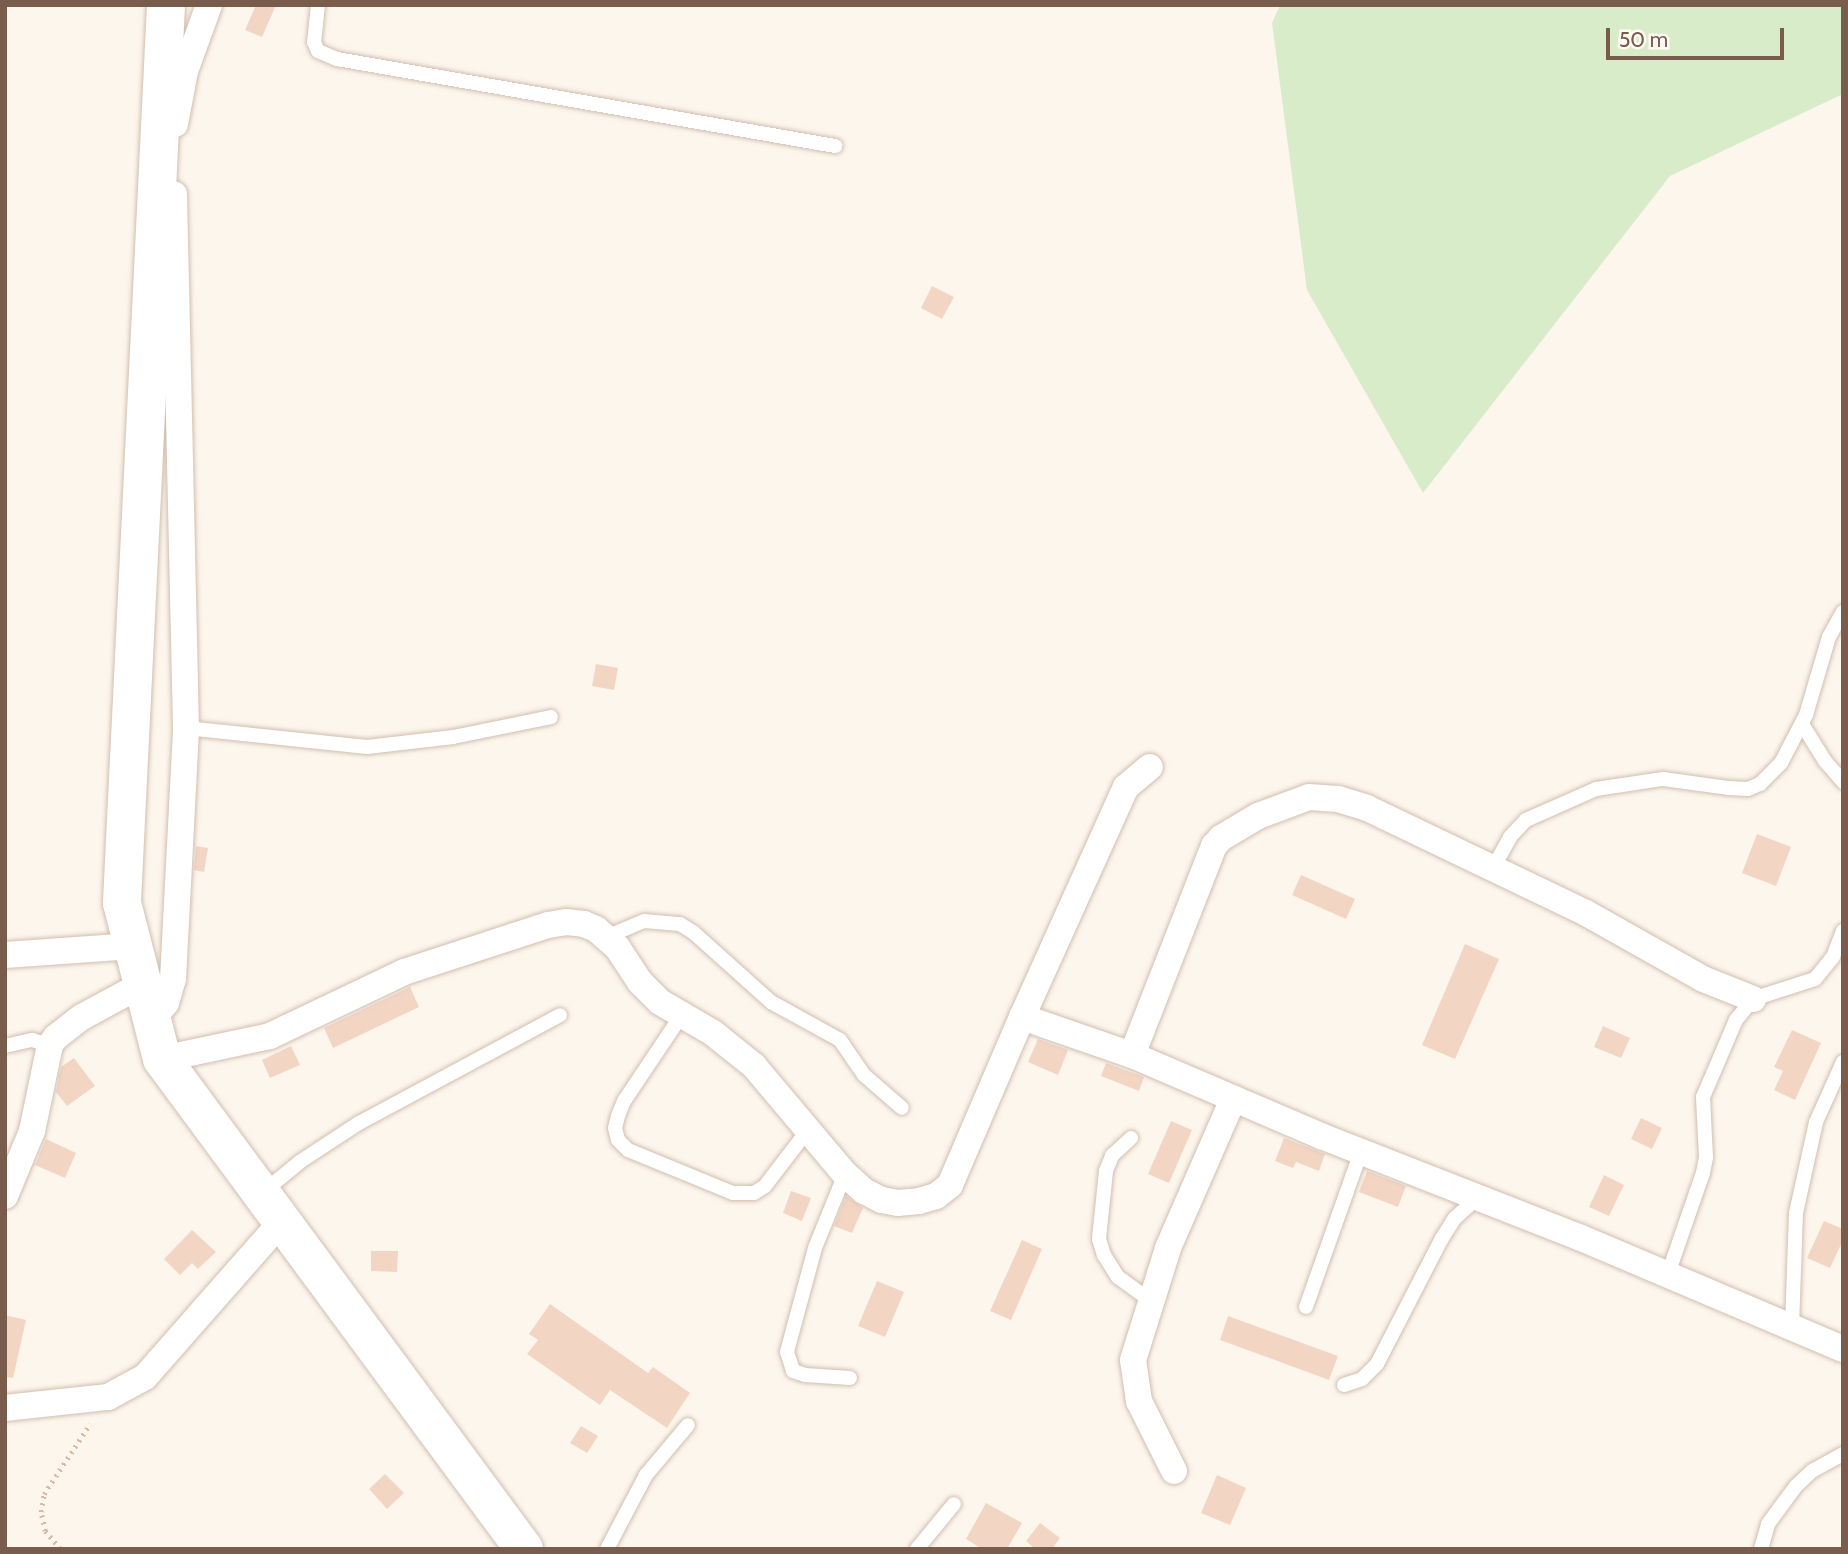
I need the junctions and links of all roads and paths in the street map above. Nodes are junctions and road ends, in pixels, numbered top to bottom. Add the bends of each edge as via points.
1 (166, 5) edge
2 (209, 5) edge
3 (318, 5) edge
4 (835, 146) dead end
5 (1843, 612) edge
6 (551, 717) dead end
7 (1802, 724) junction
8 (187, 727) junction
9 (1150, 767) dead end
10 (1843, 782) edge
11 (1492, 870) junction
12 (1843, 931) edge
13 (606, 937) junction
14 (133, 946) junction
15 (5, 955) edge
16 (1753, 999) junction
17 (148, 1002) junction
18 (560, 1015) dead end
19 (681, 1016) junction
20 (1022, 1017) junction
21 (50, 1045) junction
22 (5, 1046) edge
23 (1132, 1055) junction
24 (162, 1059) junction
25 (1843, 1062) edge
26 (1233, 1099) junction
27 (902, 1108) dead end
28 (807, 1131) junction
29 (1131, 1138) dead end
30 (1362, 1152) junction
31 (845, 1174) junction
32 (5, 1196) edge
33 (1478, 1197) junction
34 (270, 1209) junction
35 (1668, 1274) junction
36 (1151, 1301) junction
37 (1306, 1307) dead end
38 (1792, 1327) junction
39 (1843, 1349) edge
40 (850, 1378) dead end
41 (1344, 1385) dead end
42 (108, 1397) junction
43 (5, 1408) edge
44 (688, 1424) dead end
45 (1843, 1454) edge
46 (1174, 1471) dead end
47 (954, 1504) dead end
48 (60, 1549) edge
49 (524, 1549) edge
50 (607, 1549) edge
51 (917, 1549) edge
52 (1762, 1549) edge

1 - 14 main road via 122,903
2 - 8 street via 185,71 172,140
3 - 4 lane via 314,42 318,51 337,59
5 - 7 lane via 1829,636
6 - 8 lane via 453,737 367,747
7 - 10 lane
7 - 11 lane via 1781,763 1760,784 1748,789 1646,780 1596,789 1526,820 1510,837
8 - 17 street via 173,979 166,1003
9 - 20 street via 1126,786
11 - 16 street via 1586,913 1703,979
11 - 23 street via 1367,808 1338,799 1309,797 1258,816 1221,838 1208,856
12 - 16 lane via 1833,957 1815,979
13 - 19 street via 650,994
13 - 24 street via 584,924 548,925 404,972 270,1036
13 - 27 lane via 644,921 680,924 772,1002 840,1040 864,1075
14 - 15 street
14 - 17 main road
16 - 35 lane via 1742,1007 1703,1097 1703,1173
17 - 21 street via 82,1017
17 - 24 main road
18 - 34 lane via 359,1124 301,1161
19 - 28 street via 713,1033 754,1066
19 - 28 lane via 618,1116 618,1140 628,1150 733,1193 754,1193 765,1186
20 - 23 street
20 - 31 street via 950,1185 936,1196 898,1203 864,1191
21 - 22 lane via 32,1040
21 - 32 street via 32,1131
23 - 26 street
24 - 34 main road
25 - 38 lane via 1816,1122 1796,1213
26 - 30 street
26 - 36 street via 1168,1248
28 - 31 street
29 - 36 lane via 1112,1156 1106,1171 1100,1239 1118,1277
30 - 33 street
30 - 37 lane
31 - 40 lane via 815,1248 787,1352 793,1371 804,1376
33 - 35 street
33 - 41 lane via 1455,1218 1441,1240 1377,1364 1362,1379
34 - 42 street via 145,1377
34 - 49 main road
35 - 38 street
36 - 46 street via 1133,1360 1134,1379 1139,1401
38 - 39 street
42 - 43 street
42 - 48 path via 44,1494 45,1531
44 - 50 lane via 646,1475
45 - 52 lane via 1796,1486 1768,1524
47 - 51 lane

